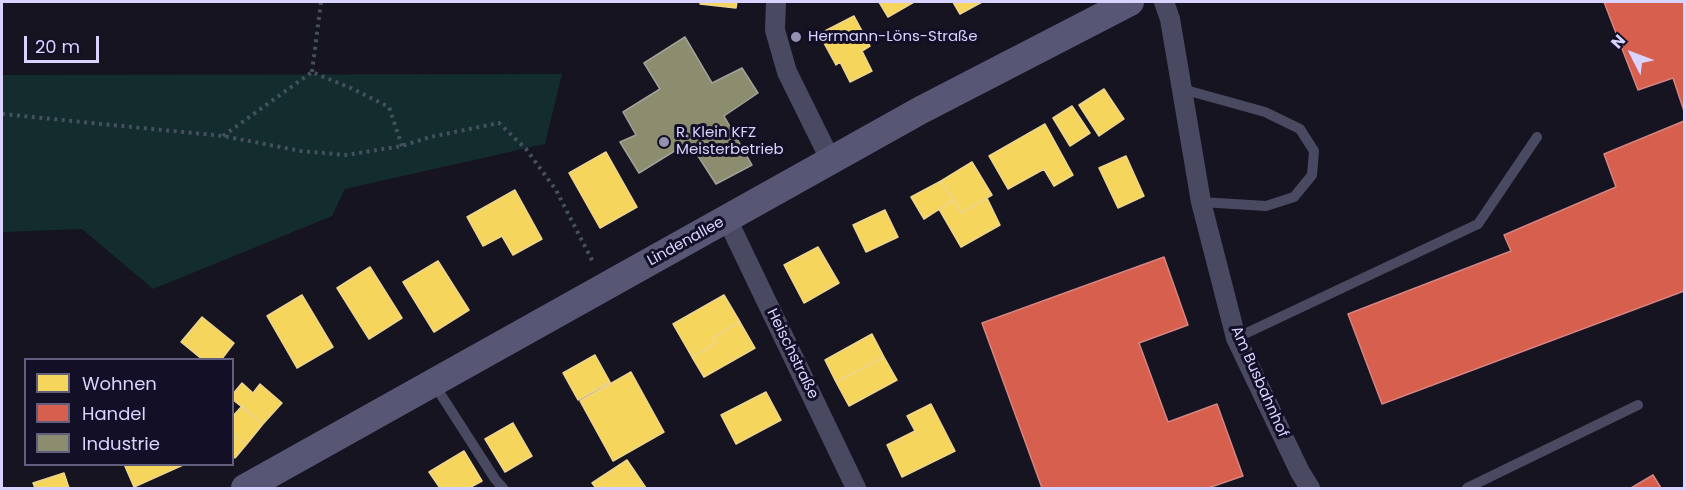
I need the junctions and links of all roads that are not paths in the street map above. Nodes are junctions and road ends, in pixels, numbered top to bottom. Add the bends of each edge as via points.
1 (776, 2) edge
2 (1130, 2) edge
3 (1164, 2) edge
4 (1182, 89) junction
5 (1537, 137) dead end
6 (831, 161) junction
7 (1201, 202) junction
8 (727, 219) junction
9 (1236, 338) junction
10 (433, 383) junction
11 (1638, 405) dead end
12 (244, 489) edge
13 (503, 489) edge
14 (856, 489) edge
15 (1310, 489) edge
16 (1467, 489) edge

1 - 6 street via 775,30 787,72
2 - 6 street, Lindenallee
3 - 4 street, Am Busbahnhof
4 - 7 street, Am Busbahnhof
4 - 7 lane via 1265,112 1300,129 1314,151 1312,175 1294,196 1266,206
5 - 9 lane via 1478,224
6 - 8 street, Lindenallee
7 - 9 street, Am Busbahnhof
8 - 10 street, Lindenallee
8 - 14 street, Heischstraße
9 - 15 street, Am Busbahnhof
10 - 12 street, Lindenallee
10 - 13 lane
11 - 16 lane

